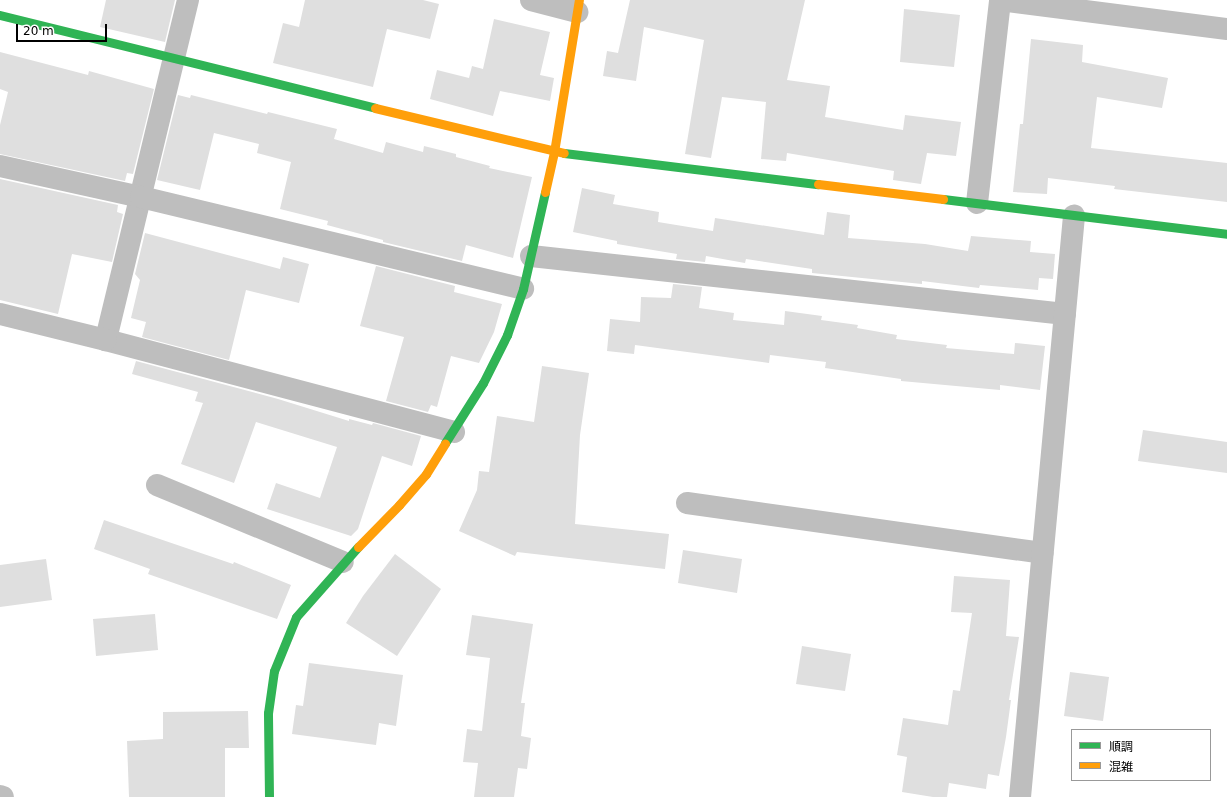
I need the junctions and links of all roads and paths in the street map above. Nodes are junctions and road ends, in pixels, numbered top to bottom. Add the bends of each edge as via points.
1 (188, 0) edge
2 (531, 0) edge
3 (1000, 0) edge
4 (578, 6) edge
5 (0, 15) edge
6 (1227, 29) edge
7 (174, 59) junction
8 (554, 152) junction
9 (0, 166) edge
10 (141, 197) junction
11 (977, 203) junction
12 (1074, 216) junction
13 (1227, 234) edge
14 (531, 256) junction
15 (523, 289) junction
16 (0, 314) edge
17 (1065, 314) junction
18 (106, 340) junction
19 (454, 432) junction
20 (157, 485) dead end
21 (687, 503) dead end
22 (1043, 553) junction
23 (343, 562) junction
24 (0, 796) edge
25 (3, 797) edge
26 (269, 797) edge
27 (1020, 797) edge

1 - 7 street
2 - 4 street
3 - 6 street
3 - 11 street
4 - 8 street
5 - 7 street
7 - 8 street
7 - 10 street
8 - 11 street
8 - 14 street
9 - 10 street
10 - 15 street
10 - 18 street
11 - 12 street
12 - 13 street
12 - 17 street
14 - 15 street
14 - 17 street
15 - 19 street via 507,335 483,384
16 - 18 street
17 - 22 street
18 - 19 street
19 - 23 street via 426,474 400,505
20 - 23 street
21 - 22 street
22 - 27 street
23 - 26 street via 296,617 274,671 268,713
24 - 25 street

